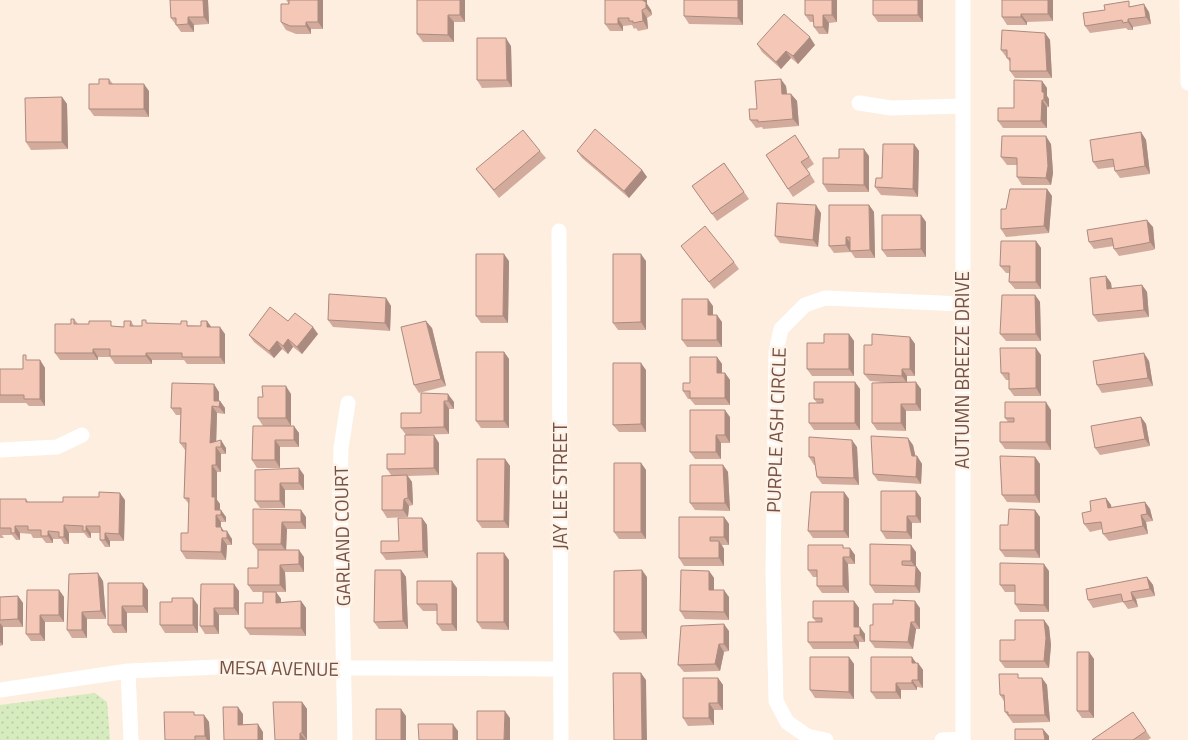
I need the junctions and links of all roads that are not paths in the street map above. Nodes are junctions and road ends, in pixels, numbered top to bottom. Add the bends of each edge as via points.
1 (963, 0) edge
2 (1187, 0) edge
3 (1188, 84) edge
4 (858, 103) dead end
5 (962, 106) junction
6 (559, 231) dead end
7 (962, 304) junction
8 (348, 403) dead end
9 (82, 436) dead end
10 (0, 450) edge
11 (343, 669) junction
12 (560, 670) junction
13 (128, 671) junction
14 (0, 690) edge
15 (131, 740) edge
16 (345, 740) edge
17 (560, 740) edge
18 (826, 740) edge
19 (942, 740) edge
20 (963, 740) edge

1 - 5 street, AUTUMN BREEZE DRIVE
2 - 3 street
4 - 5 street via 891,108
5 - 7 street, AUTUMN BREEZE DRIVE
6 - 12 street, JAY LEE STREET
7 - 18 street, PURPLE ASH CIRCLE via 826,298 805,305 781,329 776,352 773,573 776,701 787,722 807,736
7 - 20 street, AUTUMN BREEZE DRIVE
8 - 11 street, GARLAND COURT via 341,448 340,491
9 - 10 street via 57,447
11 - 12 street, MESA AVENUE
11 - 13 street, MESA AVENUE via 218,667
11 - 16 street, GARLAND COURT
12 - 17 street, JAY LEE STREET
13 - 14 street, MESA AVENUE
13 - 15 street
19 - 20 street

